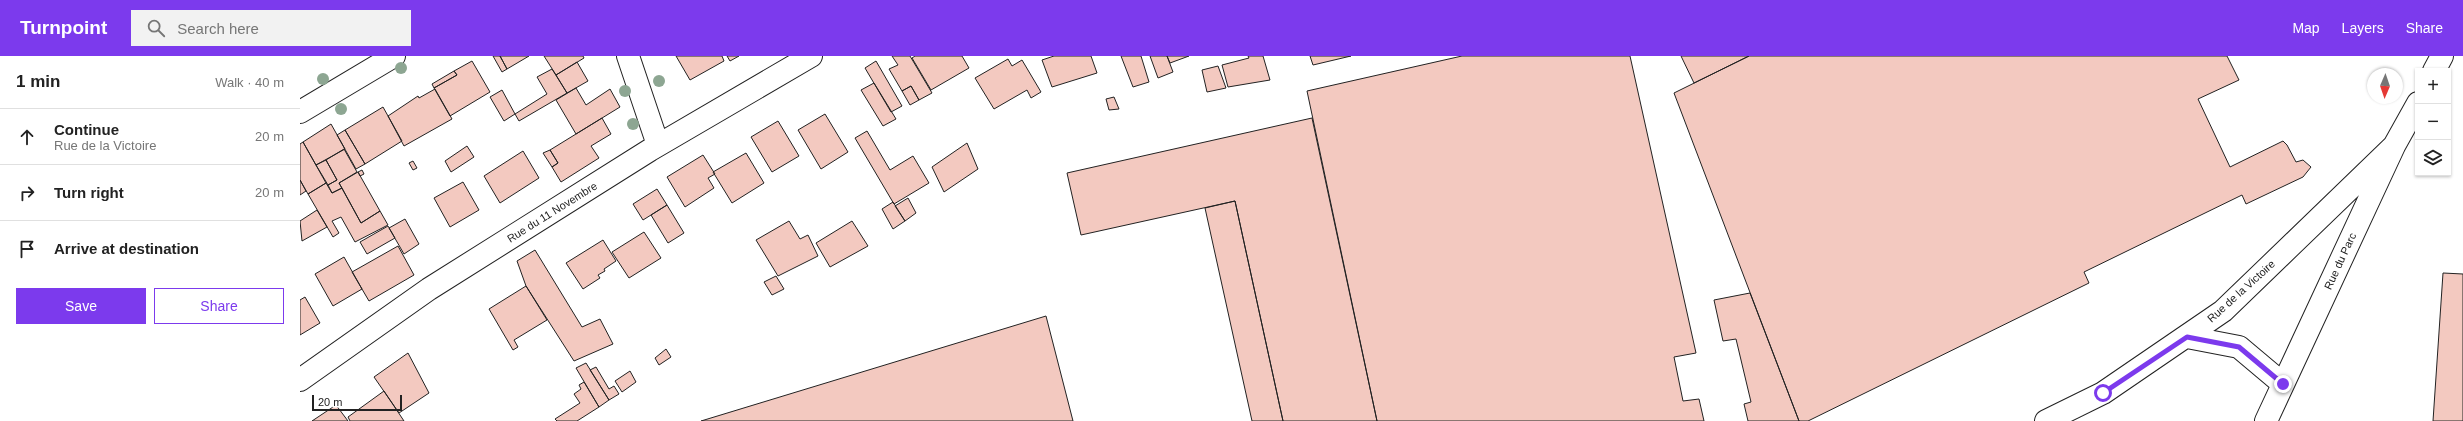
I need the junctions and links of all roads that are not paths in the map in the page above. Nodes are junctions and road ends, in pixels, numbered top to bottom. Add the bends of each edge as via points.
1 (394, 56) edge
2 (628, 56) edge
3 (811, 56) edge
4 (2442, 56) edge
5 (2436, 68) edge
6 (2417, 104) edge
7 (300, 112) edge
8 (658, 145) junction
9 (2394, 146) junction
10 (2187, 337) junction
11 (300, 380) edge
12 (2283, 384) junction
13 (2046, 421) edge
14 (2266, 421) edge

1 - 7 street
2 - 8 street
3 - 8 street, Rue du 11 Novembre
4 - 5 street
6 - 9 street, Rue du Parc
8 - 11 street, Rue du 11 Novembre via 429,289
9 - 10 street, Rue de la Victoire via 2223,311
9 - 12 street, Rue du Parc
10 - 12 street via 2239,347
10 - 13 street, Rue de la Victoire via 2103,393
12 - 14 street, Rue du Parc

